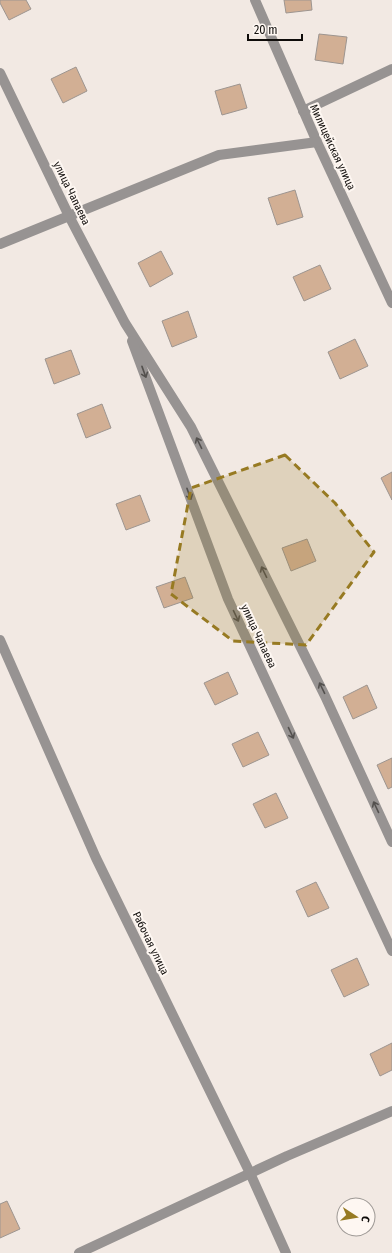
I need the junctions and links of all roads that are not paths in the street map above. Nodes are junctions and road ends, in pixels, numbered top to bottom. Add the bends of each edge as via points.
1 (255, 0) edge
2 (392, 69) edge
3 (0, 74) edge
4 (303, 111) junction
5 (317, 142) junction
6 (69, 216) junction
7 (0, 244) edge
8 (392, 303) edge
9 (125, 323) junction
10 (0, 640) edge
11 (392, 842) edge
12 (392, 951) edge
13 (392, 1111) edge
14 (250, 1173) junction
15 (79, 1253) edge
16 (286, 1253) edge

1 - 4 street, Милицейская улица
2 - 4 street
3 - 6 street, улица Чапаева
4 - 5 street, Милицейская улица
5 - 6 street via 219,155
5 - 8 street, Милицейская улица
6 - 7 street
6 - 9 street, улица Чапаева
11 -> 9 street, улица Чапаева via 325,696 191,426
9 -> 12 street, улица Чапаева via 228,599
10 - 14 street, Рабочая улица via 96,858
13 - 14 street
14 - 15 street
14 - 16 street, Рабочая улица

